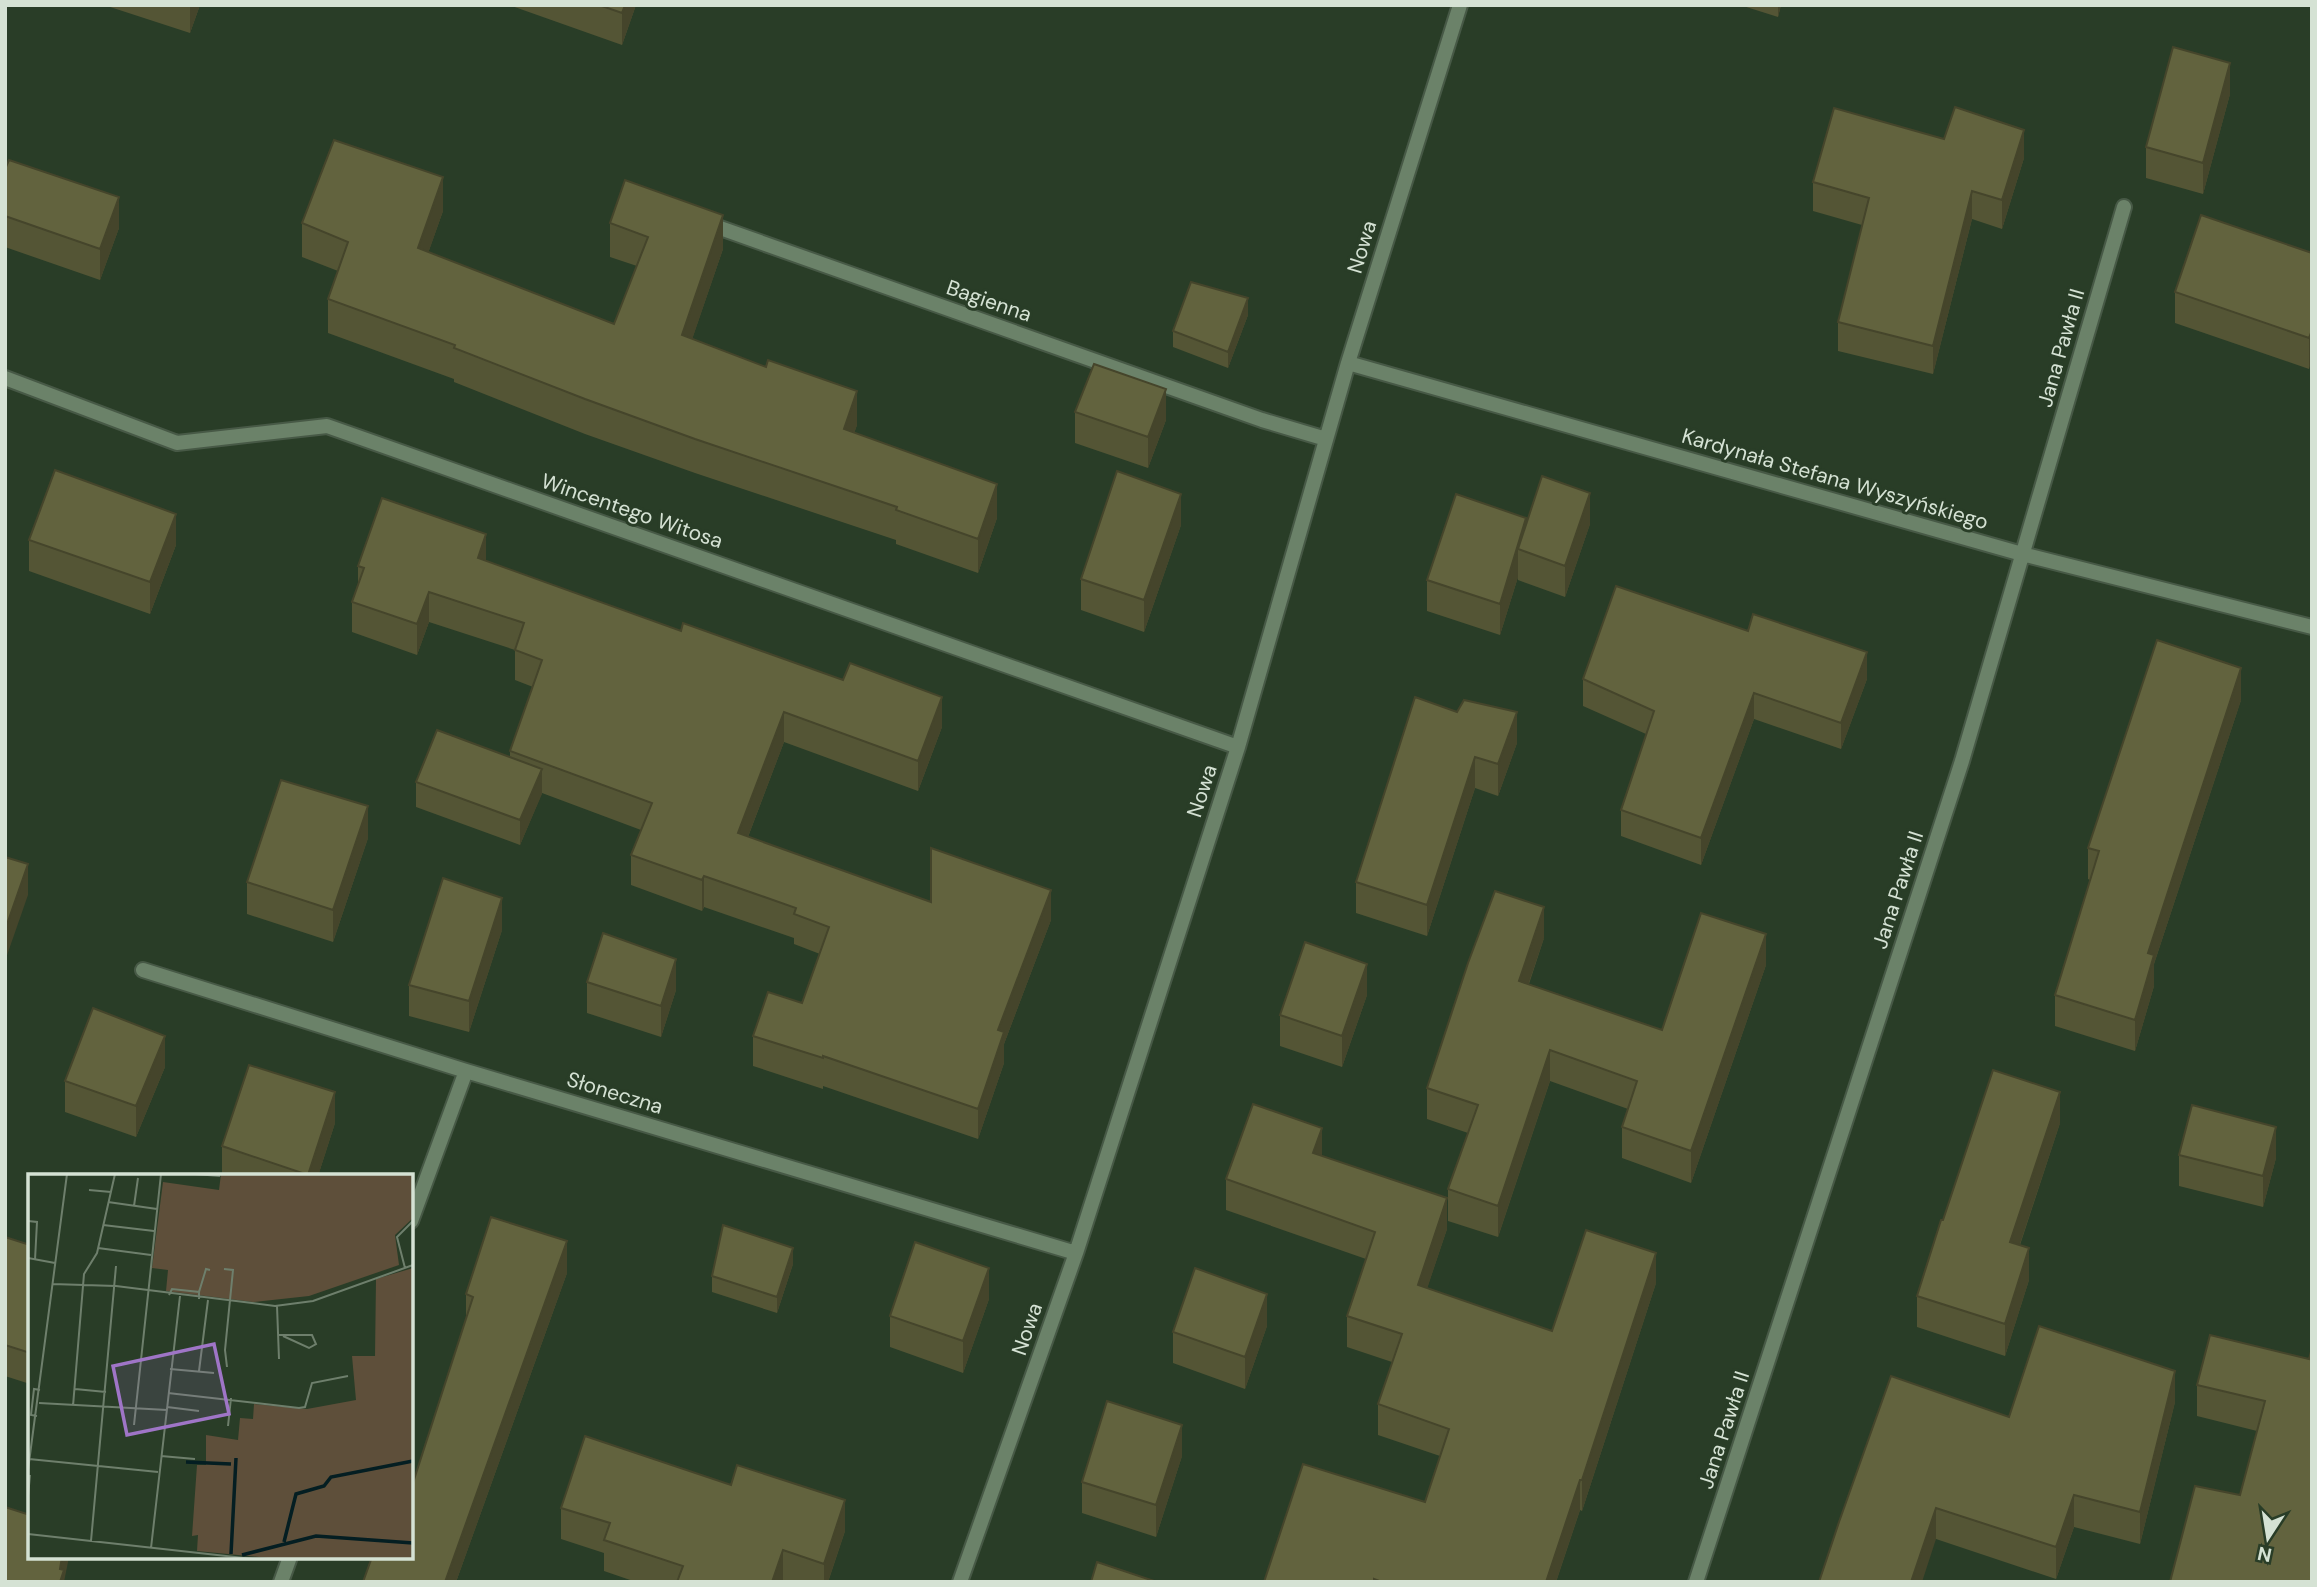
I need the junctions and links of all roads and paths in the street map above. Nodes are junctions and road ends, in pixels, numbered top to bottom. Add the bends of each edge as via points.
1 (1460, 5) edge
2 (2124, 207) dead end
3 (691, 218) edge
4 (1348, 363) junction
5 (5, 378) edge
6 (1326, 439) junction
7 (2022, 554) junction
8 (2312, 627) edge
9 (1238, 747) junction
10 (143, 970) dead end
11 (466, 1070) junction
12 (413, 1216) edge
13 (1076, 1253) junction
14 (289, 1559) edge
15 (281, 1582) edge
16 (960, 1582) edge
17 (1696, 1582) edge

1 - 4 street, Nowa
2 - 7 street, Jana Pawła II
3 - 6 street, Bagienna
4 - 6 street, Nowa
4 - 7 street, Kardynała Stefana Wyszyńskiego
5 - 9 street, Wincentego Witosa via 177,443 327,426
6 - 9 street, Nowa
7 - 8 street, Kardynała Stefana Wyszyńskiego
7 - 17 street, Jana Pawła II via 1962,761
9 - 13 street, Nowa
10 - 11 street, Słoneczna
11 - 12 street
11 - 13 street, Słoneczna
13 - 16 street, Nowa
14 - 15 street

